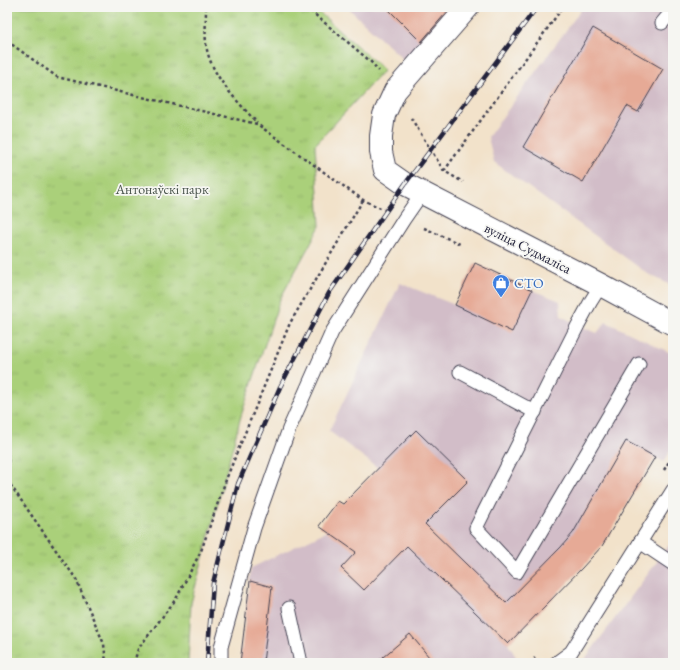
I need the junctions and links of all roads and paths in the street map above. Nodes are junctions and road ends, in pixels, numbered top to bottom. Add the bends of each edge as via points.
1 (206, 7) edge
2 (306, 7) edge
3 (468, 7) edge
4 (563, 7) edge
5 (673, 10) edge
6 (662, 23) dead end
7 (7, 41) edge
8 (395, 91) junction
9 (257, 124) junction
10 (444, 171) junction
11 (464, 183) dead end
12 (422, 193) junction
13 (601, 285) junction
14 (673, 324) edge
15 (639, 364) dead end
16 (460, 372) dead end
17 (534, 412) junction
18 (7, 436) edge
19 (8, 481) edge
20 (673, 490) edge
21 (640, 542) junction
22 (673, 564) edge
23 (289, 608) dead end
24 (106, 663) edge
25 (134, 663) edge
26 (221, 663) edge
27 (301, 663) edge
28 (556, 663) edge

1 - 9 path via 206,44 212,67 225,87
2 - 8 path via 370,62
3 - 8 street
4 - 10 path
5 - 6 lane
7 - 9 path via 57,78
8 - 10 path
8 - 12 street, вуліца Судмаліса via 384,115 381,136 385,170
9 - 25 path via 363,200 290,323 227,477 201,551 176,599 138,649
10 - 11 path
12 - 13 street, вуліца Судмаліса
12 - 26 lane via 332,332 288,428 254,528 221,647
13 - 14 street, вуліца Судмаліса
13 - 17 lane
15 - 17 lane via 517,572 476,528
16 - 17 lane
18 - 19 path
19 - 24 path via 76,579 104,644
20 - 21 lane
21 - 22 lane
21 - 28 lane via 570,652
23 - 27 lane

